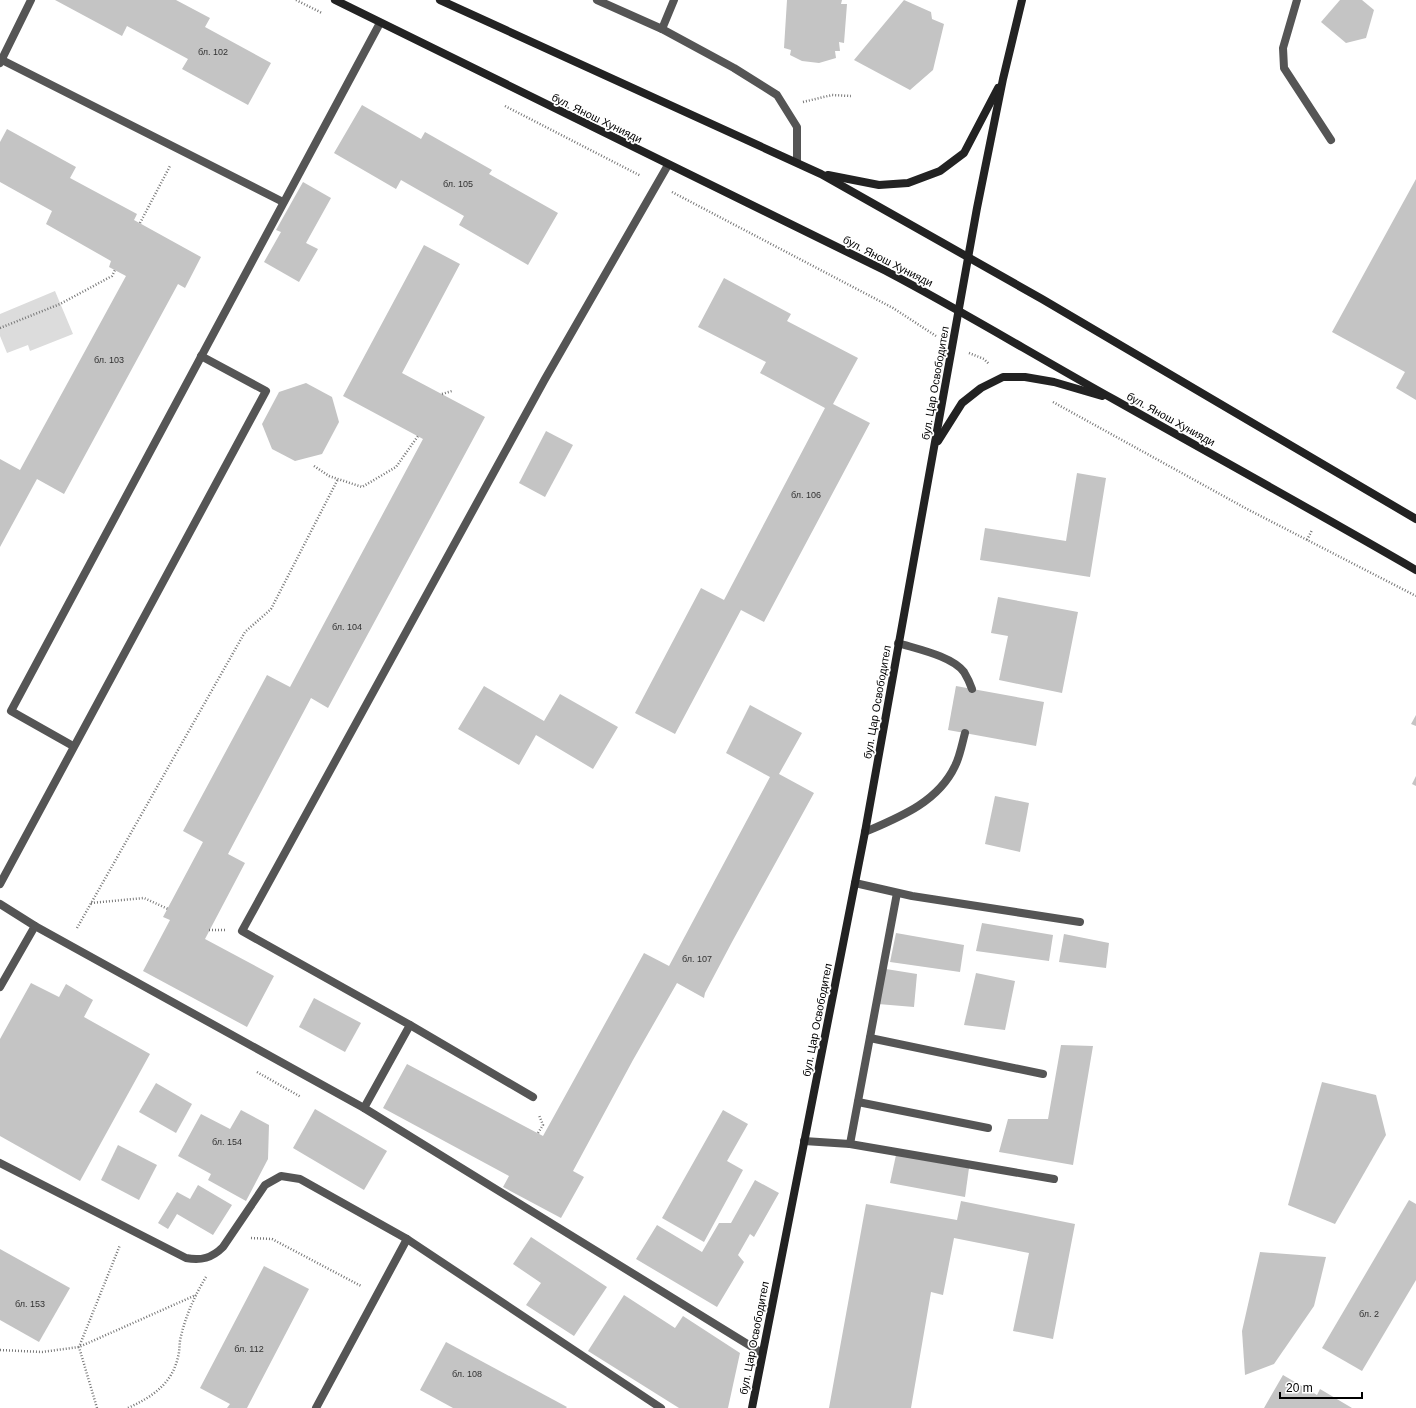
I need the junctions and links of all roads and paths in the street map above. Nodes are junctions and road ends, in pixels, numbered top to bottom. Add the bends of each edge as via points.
1 (31, 0) edge
2 (296, 0) edge
3 (335, 0) edge
4 (440, 0) edge
5 (597, 0) edge
6 (674, 0) edge
7 (1022, 0) edge
8 (1297, 0) edge
9 (323, 14) dead end
10 (380, 23) junction
11 (662, 29) junction
12 (1, 62) edge
13 (1003, 79) junction
14 (851, 96) dead end
15 (803, 102) dead end
16 (499, 103) dead end
17 (1331, 140) dead end
18 (178, 149) junction
19 (797, 162) junction
20 (668, 165) junction
21 (822, 174) junction
22 (656, 183) junction
23 (283, 202) junction
24 (140, 223) dead end
25 (968, 257) junction
26 (115, 270) dead end
27 (959, 310) junction
28 (0, 328) edge
29 (952, 346) junction
30 (201, 356) junction
31 (1003, 377) junction
32 (452, 391) dead end
33 (442, 394) dead end
34 (1114, 400) junction
35 (1052, 402) dead end
36 (418, 436) dead end
37 (936, 444) junction
38 (314, 466) dead end
39 (338, 479) junction
40 (1416, 519) edge
41 (1416, 570) edge
42 (1416, 596) edge
43 (898, 643) junction
44 (972, 689) dead end
45 (965, 733) dead end
46 (73, 746) junction
47 (865, 832) junction
48 (855, 883) junction
49 (0, 884) edge
50 (897, 892) junction
51 (91, 903) junction
52 (0, 904) edge
53 (168, 909) dead end
54 (1080, 922) dead end
55 (35, 926) junction
56 (68, 944) junction
57 (0, 987) edge
58 (410, 1025) junction
59 (870, 1038) junction
60 (1043, 1074) dead end
61 (533, 1097) dead end
62 (858, 1102) junction
63 (364, 1108) junction
64 (988, 1128) dead end
65 (804, 1141) junction
66 (850, 1144) junction
67 (0, 1163) edge
68 (1054, 1179) dead end
69 (127, 1228) junction
70 (247, 1239) dead end
71 (407, 1239) junction
72 (208, 1273) dead end
73 (377, 1294) junction
74 (196, 1295) junction
75 (79, 1347) junction
76 (0, 1350) edge
77 (762, 1353) junction
78 (97, 1408) edge
79 (128, 1408) edge
80 (316, 1408) edge
81 (661, 1408) edge
82 (752, 1408) edge

1 - 12 lane
2 - 9 path
3 - 10 street, бул. Янош Хунияди
4 - 19 street
5 - 11 lane
6 - 11 lane
7 - 13 street, бул. Цар Освободител
8 - 17 lane via 1283,48 1284,68
10 - 20 street, бул. Янош Хунияди
10 - 23 lane
11 - 19 lane via 734,68 777,95 797,127
12 - 18 lane
13 - 21 street via 964,153 940,171 908,183 879,185
13 - 25 street, бул. Цар Освободител
14 - 15 path via 832,95
16 - 22 path
18 - 23 lane
18 - 24 path
19 - 21 street
20 - 22 lane
20 - 27 street, бул. Янош Хунияди via 886,271
21 - 25 street
22 - 29 path via 893,308
22 - 58 lane via 545,379 242,931
23 - 30 lane
25 - 27 street, бул. Цар Освободител
25 - 40 street
26 - 28 path via 112,276 60,304
27 - 29 street, бул. Цар Освободител
27 - 34 street, бул. Янош Хунияди
29 - 31 path via 984,359
29 - 37 street, бул. Цар Освободител
30 - 46 lane via 11,711
30 - 46 lane via 266,390
31 - 34 street via 1025,377 1054,382
31 - 37 street via 981,388 962,403
32 - 33 path
34 - 41 street, бул. Янош Хунияди
35 - 42 path via 1247,509
36 - 39 path via 396,467 362,487
37 - 43 street, бул. Цар Освободител
38 - 39 path
39 - 51 path via 271,609 245,632
43 - 44 lane via 940,656 953,664 963,671
43 - 47 street, бул. Цар Освободител
45 - 47 lane via 956,765 942,787 907,814
46 - 49 lane
47 - 48 street, бул. Цар Освободител
48 - 50 lane
48 - 65 street, бул. Цар Освободител
50 - 54 lane
50 - 59 lane
51 - 53 path via 144,898
51 - 56 path
52 - 55 lane
55 - 56 lane
55 - 57 lane
56 - 63 lane
58 - 61 lane
58 - 63 lane
59 - 60 lane
59 - 62 lane
62 - 64 lane
62 - 66 lane
63 - 77 lane
65 - 66 lane
65 - 77 street, бул. Цар Освободител
66 - 68 lane
67 - 69 lane
69 - 71 lane via 186,1258 206,1259 223,1247 265,1185 281,1176 291,1176 314,1186
69 - 75 path
70 - 73 path via 272,1239
71 - 73 lane
71 - 81 lane
72 - 74 path
73 - 80 lane
74 - 75 path
74 - 79 path via 180,1338 178,1356 166,1382 155,1394
75 - 76 path via 42,1352
75 - 78 path
77 - 82 street, бул. Цар Освободител

